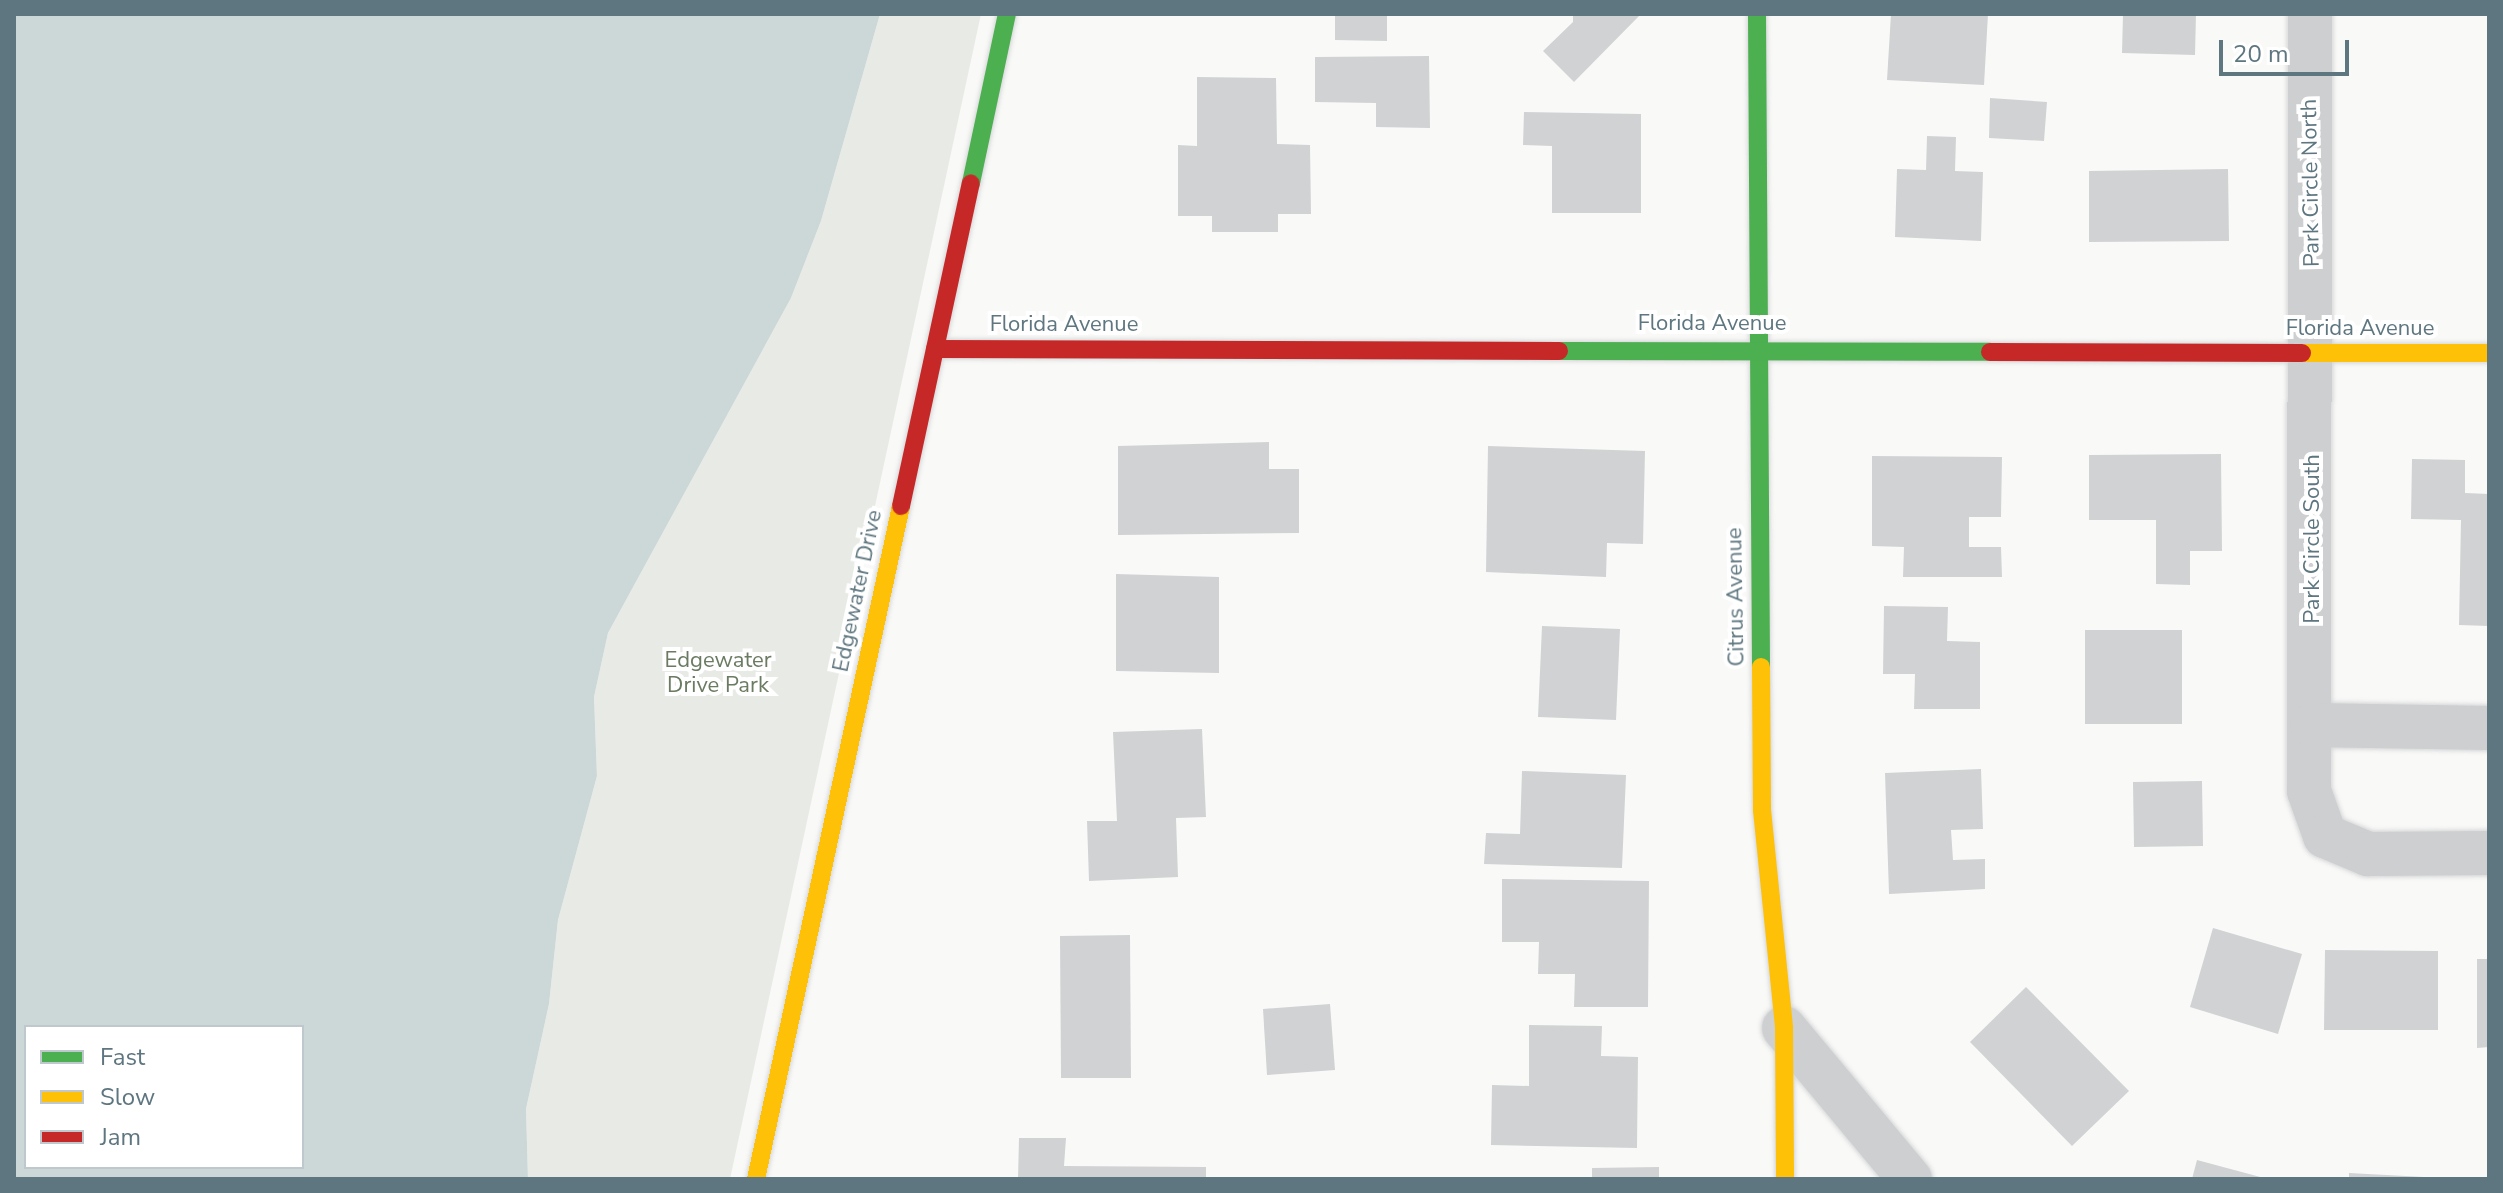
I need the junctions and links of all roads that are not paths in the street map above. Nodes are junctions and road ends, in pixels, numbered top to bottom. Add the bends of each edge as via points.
1 (1007, 14) edge
2 (1757, 14) edge
3 (2310, 14) edge
4 (1757, 348) junction
5 (935, 349) junction
6 (2313, 352) junction
7 (2489, 353) edge
8 (2312, 725) junction
9 (2489, 728) edge
10 (2489, 853) edge
11 (1784, 1028) junction
12 (756, 1179) edge
13 (1785, 1179) edge
14 (1910, 1179) edge

1 - 5 street, Edgewater Drive
2 - 4 street, Citrus Avenue
3 - 6 street, Park Circle North
4 - 5 street, Florida Avenue
4 - 6 street, Florida Avenue
4 - 11 street, Citrus Avenue via 1762,810
5 - 12 street, Edgewater Drive
6 - 7 street, Florida Avenue
6 - 8 street, Park Circle South
8 - 9 street
8 - 10 street, Park Circle South via 2309,791 2325,836 2368,854
11 - 13 street, Citrus Avenue
11 - 14 street

